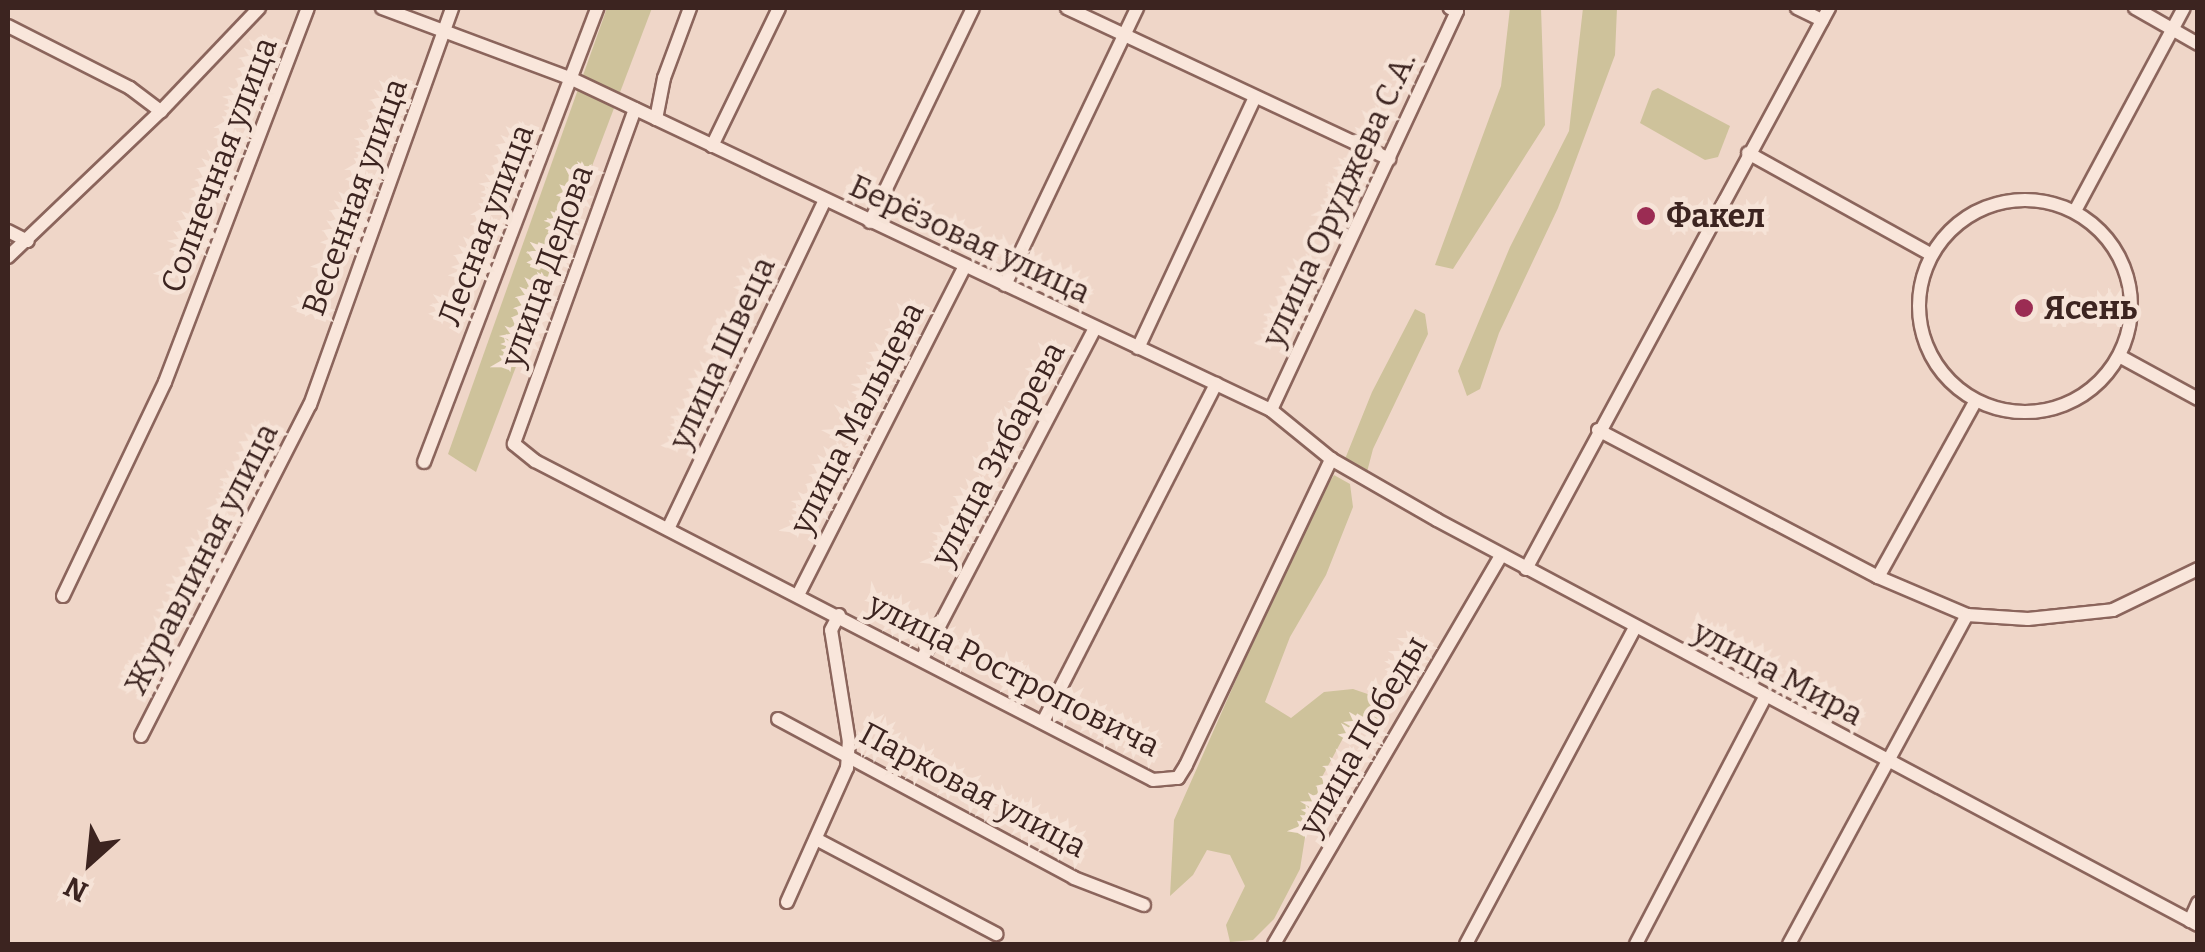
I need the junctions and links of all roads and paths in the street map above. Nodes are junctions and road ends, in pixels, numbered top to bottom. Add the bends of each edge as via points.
1 (260, 8) edge
2 (308, 8) edge
3 (382, 8) edge
4 (452, 8) edge
5 (597, 8) edge
6 (690, 8) edge
7 (779, 8) edge
8 (973, 8) edge
9 (1067, 8) edge
10 (1137, 8) edge
11 (1797, 8) edge
12 (2135, 8) edge
13 (2184, 8) edge
14 (1454, 9) edge
15 (1825, 14) edge
16 (8, 26) edge
17 (444, 28) junction
18 (2172, 28) junction
19 (1124, 35) junction
20 (2198, 44) edge
21 (572, 79) junction
22 (1256, 97) junction
23 (635, 109) junction
24 (162, 111) junction
25 (656, 118) junction
26 (712, 146) junction
27 (1748, 153) junction
28 (1389, 159) junction
29 (824, 200) junction
30 (2075, 211) junction
31 (870, 222) junction
32 (8, 231) edge
33 (28, 242) junction
34 (1930, 254) junction
35 (8, 257) edge
36 (964, 266) junction
37 (1005, 285) junction
38 (1095, 328) junction
39 (1138, 348) junction
40 (2121, 357) junction
41 (1216, 384) junction
42 (2198, 399) edge
43 (1975, 402) junction
44 (310, 405) joint
45 (1271, 410) junction
46 (1598, 430) junction
47 (514, 444) joint
48 (1334, 460) junction
49 (424, 462) dead end
50 (668, 529) junction
51 (1501, 556) junction
52 (1526, 568) junction
53 (2198, 569) edge
54 (1878, 577) junction
55 (798, 594) junction
56 (64, 596) dead end
57 (838, 615) junction
58 (1967, 615) junction
59 (1634, 627) junction
60 (922, 659) junction
61 (1765, 698) junction
62 (778, 719) dead end
63 (1043, 722) junction
64 (142, 736) dead end
65 (849, 754) junction
66 (1887, 762) junction
67 (816, 838) junction
68 (787, 902) dead end
69 (2198, 904) edge
70 (1144, 905) dead end
71 (2194, 923) edge
72 (996, 934) dead end
73 (1274, 944) edge
74 (1466, 944) edge
75 (1636, 944) edge
76 (1789, 944) edge

1 - 24 street
2 - 56 street, Солнечная улица via 182,342
3 - 17 street, Берёзовая улица
4 - 17 street, Весенная улица
5 - 21 street, Лесная улица
6 - 25 street
7 - 26 street
8 - 31 street
9 - 19 street
10 - 19 street
11 - 15 street
12 - 18 street
13 - 18 street
14 - 28 street, улица Оруджева С.А.
15 - 27 street
16 - 24 street
17 - 21 street, Берёзовая улица
17 - 44 street, Весенная улица
18 - 20 street
18 - 30 street
19 - 22 street
19 - 37 street
21 - 23 street, Берёзовая улица
21 - 49 street, Лесная улица
22 - 28 street
22 - 39 street
23 - 25 street, Берёзовая улица
23 - 47 street, улица Дедова
24 - 33 street
25 - 26 street, Берёзовая улица
26 - 29 street, Берёзовая улица
27 - 34 street
27 - 46 street
28 - 45 street, улица Оруджева С.А.
29 - 31 street, Берёзовая улица
29 - 50 street, улица Швеца
30 - 34 street via 2023,199 1995,204 1966,218
30 - 40 street via 2102,232 2130,287
31 - 36 street, Берёзовая улица
32 - 33 street
33 - 35 street
34 - 43 street via 1920,296 1922,331 1940,370
36 - 37 street, Берёзовая улица
36 - 55 street, улица Мальцева
37 - 38 street, Берёзовая улица
38 - 39 street, Берёзовая улица
38 - 60 street, улица Зибарева
39 - 41 street, Берёзовая улица
40 - 42 street
40 - 43 street via 2092,388 2054,408 2026,412
41 - 45 street, Берёзовая улица
41 - 63 street
43 - 54 street
44 - 64 street, Журавлиная улица
45 - 48 street, Берёзовая улица
46 - 52 street
46 - 54 street
47 - 50 street, улица Ростроповича via 534,461
48 - 51 street, улица Мира
48 - 63 street, улица Ростроповича via 1178,778 1153,780
50 - 55 street, улица Ростроповича
51 - 52 street, улица Мира
51 - 73 street, улица Победы
52 - 59 street, улица Мира
53 - 58 street via 2113,610 2028,618
54 - 58 street
55 - 57 street, улица Ростроповича
57 - 60 street, улица Ростроповича
57 - 65 street via 831,630
58 - 66 street
59 - 61 street, улица Мира
59 - 74 street
60 - 63 street, улица Ростроповича
61 - 66 street, улица Мира
61 - 75 street
62 - 65 street, Парковая улица
65 - 67 street
65 - 70 street, Парковая улица via 907,792 1074,878
66 - 71 street, улица Мира
66 - 76 street
67 - 68 street
67 - 72 street
69 - 71 street

